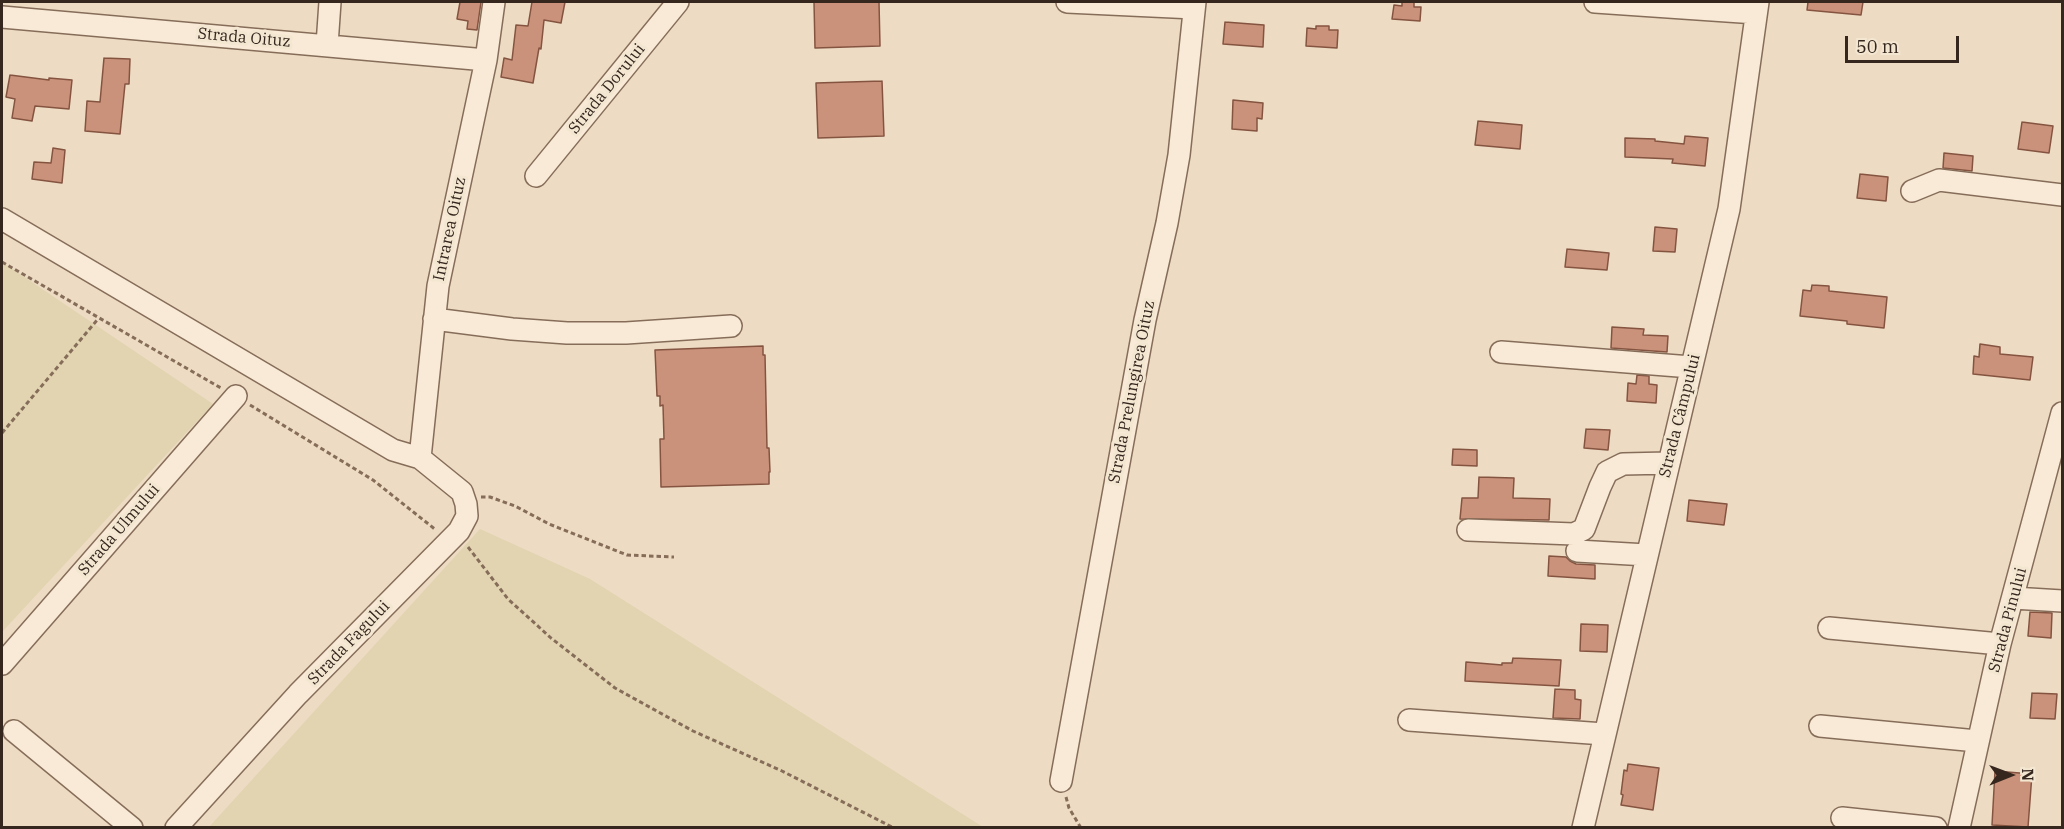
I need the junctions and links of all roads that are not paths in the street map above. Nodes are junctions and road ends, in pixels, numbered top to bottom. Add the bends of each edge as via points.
1 (330, 2) edge
2 (494, 2) edge
3 (678, 2) edge
4 (1067, 2) edge
5 (1595, 2) edge
6 (1195, 5) edge
7 (1757, 7) edge
8 (2, 17) edge
9 (327, 45) junction
10 (486, 60) junction
11 (536, 176) dead end
12 (1912, 190) dead end
13 (2062, 195) edge
14 (2, 219) edge
15 (434, 319) junction
16 (731, 326) dead end
17 (1501, 351) dead end
18 (1691, 367) junction
19 (236, 396) road end
20 (2062, 413) edge
21 (2058, 447) edge
22 (420, 458) junction
23 (1668, 463) junction
24 (1468, 530) dead end
25 (1577, 551) dead end
26 (1647, 555) junction
27 (2013, 598) junction
28 (2062, 601) edge
29 (1829, 628) dead end
30 (2000, 644) junction
31 (2, 664) edge
32 (1409, 720) dead end
33 (1820, 726) dead end
34 (14, 731) dead end
35 (1605, 734) junction
36 (1977, 741) junction
37 (1061, 781) road end
38 (1842, 818) dead end
39 (132, 828) edge
40 (176, 828) edge
41 (1583, 828) edge
42 (1936, 828) edge
43 (1959, 828) edge

1 - 9 street
2 - 10 street, Intrarea Oituz
3 - 11 street, Strada Dorului
4 - 6 street
5 - 7 street
6 - 37 street, Strada Prelungirea Oituz via 1167,223 1143,332
7 - 18 street, Strada Câmpului via 1729,209
8 - 9 street, Strada Oituz
9 - 10 street, Strada Oituz
10 - 15 street, Intrarea Oituz
12 - 13 street via 1939,180
14 - 22 street via 393,450
15 - 16 street via 567,333
15 - 22 street, Intrarea Oituz
17 - 18 street
18 - 23 street, Strada Câmpului
19 - 31 street, Strada Ulmului
20 - 21 street, Strada Pinului
21 - 27 street, Strada Pinului
22 - 40 street, Strada Fagului via 462,492 467,516 454,535 315,677
23 - 24 street via 1623,464 1608,472 1584,529 1574,534
23 - 26 street, Strada Câmpului
25 - 26 street
26 - 35 street, Strada Câmpului
27 - 28 street
27 - 30 street, Strada Pinului
29 - 30 street
30 - 36 street, Strada Pinului
32 - 35 street
33 - 36 street
34 - 39 street
35 - 41 street, Strada Câmpului
36 - 43 street, Strada Pinului
38 - 42 street

